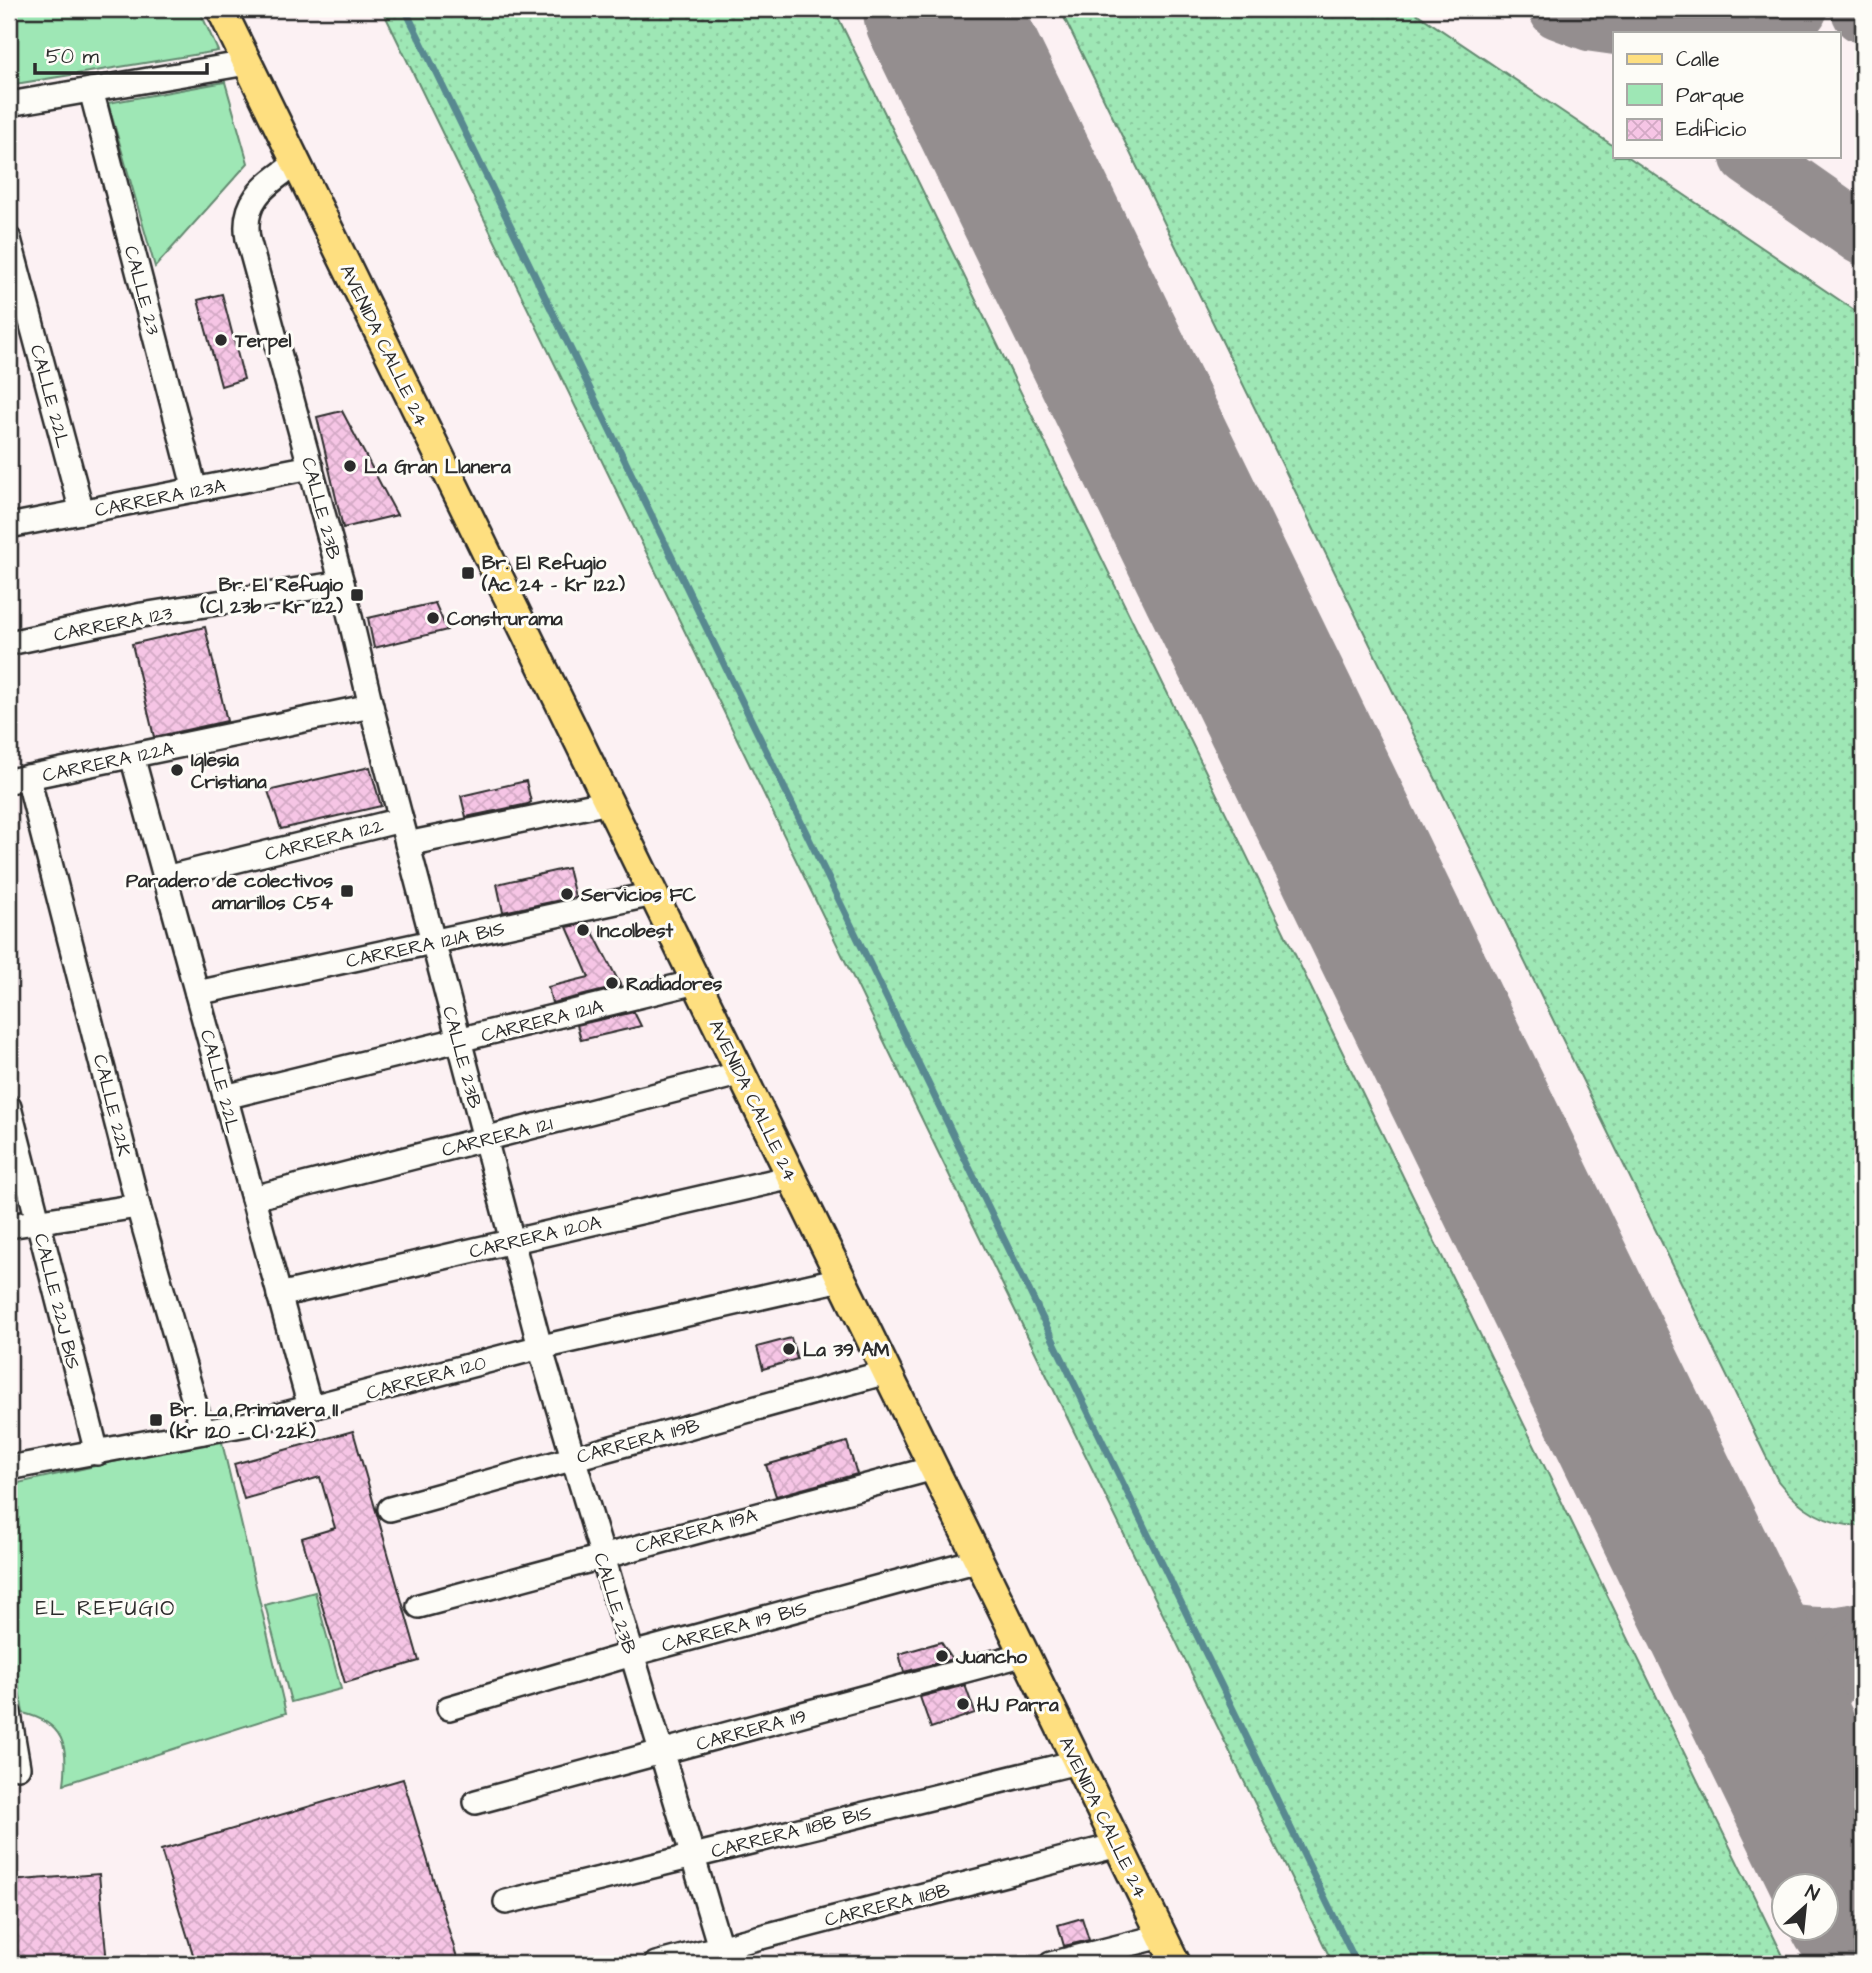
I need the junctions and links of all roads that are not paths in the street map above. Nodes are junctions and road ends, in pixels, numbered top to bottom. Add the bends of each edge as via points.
1 (221, 9) edge
2 (247, 63) junction
3 (91, 90) junction
4 (9, 104) edge
5 (296, 163) junction
6 (9, 239) edge
7 (311, 467) junction
8 (195, 490) junction
9 (82, 512) junction
10 (9, 526) edge
11 (342, 583) junction
12 (9, 643) edge
13 (371, 706) junction
14 (132, 756) junction
15 (19, 779) edge
16 (608, 802) junction
17 (401, 820) junction
18 (407, 844) junction
19 (165, 878) junction
20 (653, 894) junction
21 (433, 942) junction
22 (696, 982) junction
23 (197, 993) junction
24 (459, 1040) junction
25 (742, 1073) junction
26 (225, 1097) junction
27 (9, 1107) edge
28 (485, 1139) junction
29 (792, 1177) junction
30 (253, 1198) junction
31 (138, 1206) junction
32 (38, 1221) junction
33 (9, 1226) edge
34 (512, 1241) junction
35 (841, 1279) junction
36 (279, 1294) junction
37 (540, 1347) junction
38 (887, 1372) junction
39 (310, 1407) junction
40 (203, 1432) junction
41 (97, 1453) junction
42 (573, 1457) junction
43 (9, 1468) edge
44 (934, 1468) junction
45 (390, 1508) dead end
46 (602, 1555) junction
47 (979, 1560) junction
48 (419, 1606) dead end
49 (632, 1654) junction
50 (1025, 1654) junction
51 (449, 1708) dead end
52 (9, 1714) edge
53 (662, 1753) junction
54 (1077, 1762) junction
55 (18, 1767) dead end
56 (477, 1802) dead end
57 (1118, 1845) junction
58 (692, 1855) junction
59 (506, 1902) dead end
60 (1162, 1936) junction
61 (723, 1955) edge
62 (656, 1964) edge
63 (1051, 1964) edge
64 (1176, 1964) edge

1 - 2 main road, AVENIDA CALLE 24
2 - 3 street
2 - 5 main road, AVENIDA CALLE 24
3 - 4 street
3 - 8 street, CALLE 23
5 - 7 street, CALLE 23B via 252,201 246,227
5 - 16 main road, AVENIDA CALLE 24
6 - 9 street, CALLE 22L
7 - 8 street, CARRERA 123A
7 - 11 street, CALLE 23B
8 - 9 street, CARRERA 123A
9 - 10 street, CARRERA 123A
11 - 12 street, CARRERA 123 via 142,615
11 - 13 street, CALLE 23B
13 - 14 street, CARRERA 122A
13 - 17 street, CALLE 23B
14 - 15 street, CARRERA 122A
14 - 19 street, CALLE 22L
15 - 31 street, CALLE 22K
16 - 18 street, CARRERA 122
16 - 20 main road, AVENIDA CALLE 24
17 - 18 street, CALLE 23B
17 - 19 street, CARRERA 122
18 - 21 street, CALLE 23B
19 - 23 street, CALLE 22L
20 - 21 street, CARRERA 121A BIS
20 - 22 main road, AVENIDA CALLE 24
21 - 23 street, CARRERA 121A BIS
21 - 24 street, CALLE 23B
22 - 24 street, CARRERA 121A
22 - 25 main road, AVENIDA CALLE 24
23 - 26 street, CALLE 22L
24 - 26 street, CARRERA 121A
24 - 28 street, CALLE 23B
25 - 28 street, CARRERA 121
25 - 29 main road, AVENIDA CALLE 24
26 - 30 street, CALLE 22L
27 - 32 street, CALLE 22J BIS
28 - 30 street, CARRERA 121
28 - 34 street, CALLE 23B
29 - 34 street, CARRERA 120A
29 - 35 main road, AVENIDA CALLE 24
30 - 36 street, CALLE 22L
31 - 32 street
31 - 40 street, CALLE 22K
32 - 33 street
32 - 41 street, CALLE 22J BIS
34 - 36 street, CARRERA 120A
34 - 37 street, CALLE 23B
35 - 37 street, CARRERA 120
35 - 38 main road, AVENIDA CALLE 24
36 - 39 street, CALLE 22L
37 - 39 street, CARRERA 120
37 - 42 street, CALLE 23B
38 - 42 street, CARRERA 119B
38 - 44 main road, AVENIDA CALLE 24
39 - 40 street, CARRERA 120
40 - 41 street, CARRERA 120
41 - 43 street, CARRERA 120
42 - 45 street, CARRERA 119B
42 - 46 street, CALLE 23B
44 - 46 street, CARRERA 119A
44 - 47 main road, AVENIDA CALLE 24
46 - 48 street, CARRERA 119A
46 - 49 street, CALLE 23B
47 - 49 street, CARRERA 119 BIS
47 - 50 main road, AVENIDA CALLE 24
49 - 51 street, CARRERA 119 BIS
49 - 53 street, CALLE 23B
50 - 53 street, CARRERA 119
50 - 54 main road, AVENIDA CALLE 24
52 - 55 street
53 - 56 street, CARRERA 119
53 - 58 street, CALLE 23B
54 - 57 main road, AVENIDA CALLE 24
54 - 58 street, CARRERA 118B BIS
57 - 60 main road, AVENIDA CALLE 24
57 - 61 street, CARRERA 118B
58 - 59 street, CARRERA 118B BIS
58 - 61 street, CALLE 23B
60 - 63 street
60 - 64 main road, AVENIDA CALLE 24
61 - 62 street, CARRERA 118B

